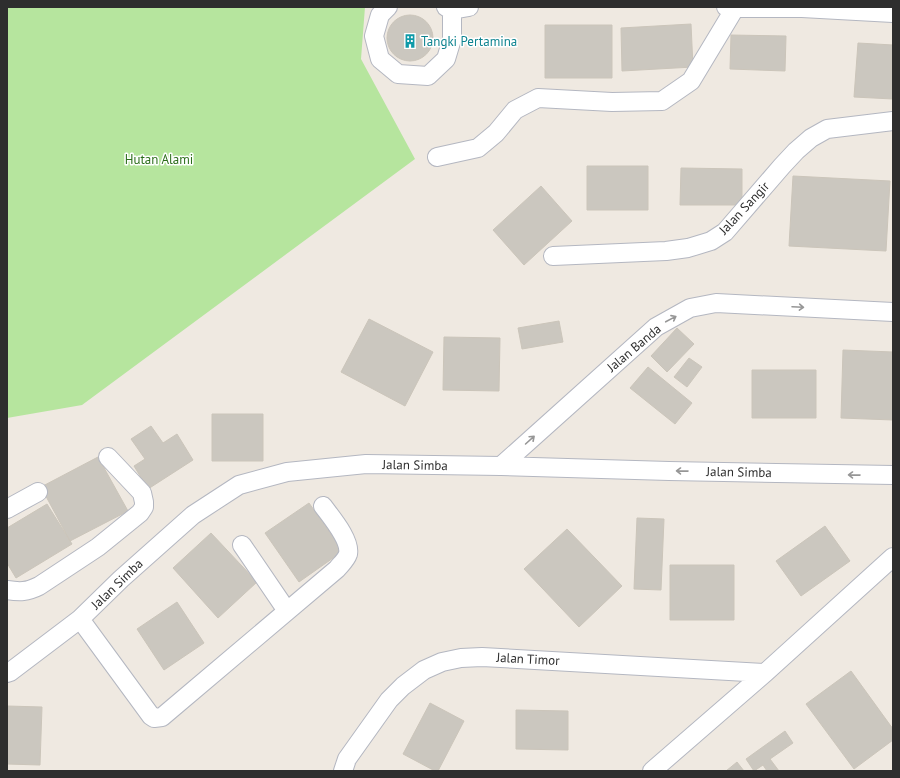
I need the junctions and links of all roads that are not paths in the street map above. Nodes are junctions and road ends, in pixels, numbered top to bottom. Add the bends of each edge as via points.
1 (388, 7) edge
2 (469, 7) edge
3 (731, 7) edge
4 (449, 8) edge
5 (802, 8) edge
6 (893, 13) edge
7 (893, 121) edge
8 (437, 157) dead end
9 (553, 256) dead end
10 (893, 312) edge
11 (108, 457) dead end
12 (501, 466) junction
13 (893, 475) edge
14 (38, 492) dead end
15 (323, 506) dead end
16 (7, 509) edge
17 (242, 545) dead end
18 (893, 557) edge
19 (7, 590) edge
20 (287, 611) junction
21 (80, 619) junction
22 (7, 673) edge
23 (765, 673) junction
24 (343, 771) edge
25 (652, 771) edge

1 - 4 street via 380,14 374,36 380,59 398,74 428,76 446,59 452,39
2 - 4 street
3 - 5 street
3 - 8 street via 691,81 662,101 612,102 538,98 515,110 496,133 478,148
5 - 6 street
7 - 9 street, Jalan Sangir via 827,129 811,138 782,166 725,232 711,241 666,251
12 -> 10 street, Jalan Banda via 656,327 690,308 716,303
11 - 19 street via 142,493 144,507 140,513 98,547 39,586 29,591
13 -> 12 street, Jalan Simba
12 - 21 street, Jalan Simba via 366,464 287,472 239,485 193,515 121,578
14 - 16 street
15 - 20 street via 342,531 349,552 337,569
17 - 20 street
18 - 23 street
20 - 21 street via 166,714 158,718 151,716
21 - 22 street, Jalan Simba
23 - 24 street, Jalan Timor via 482,657 442,662 424,670 402,686 389,700 347,759
23 - 25 street

